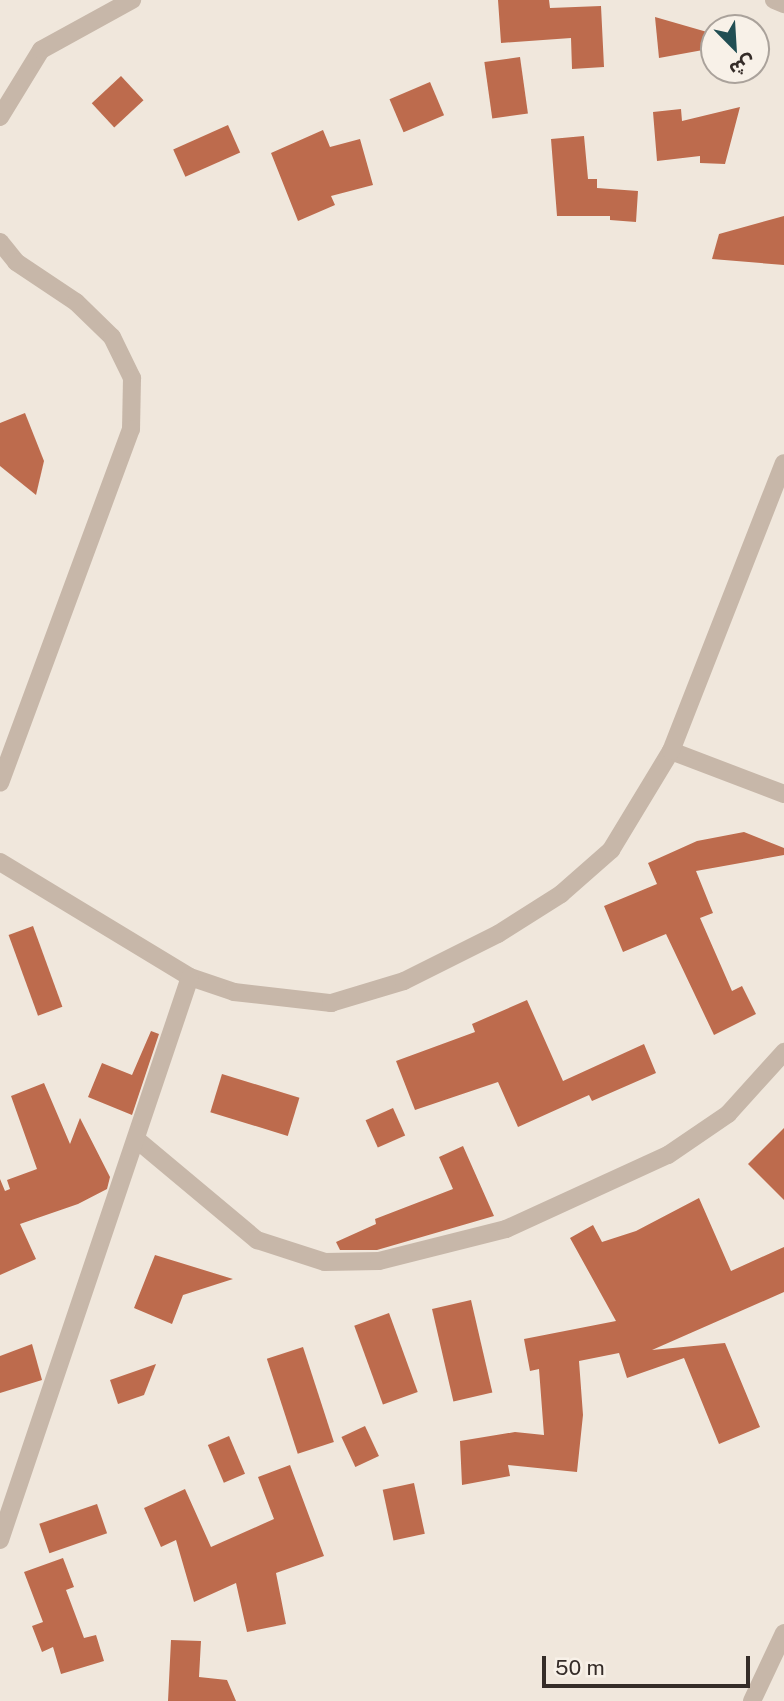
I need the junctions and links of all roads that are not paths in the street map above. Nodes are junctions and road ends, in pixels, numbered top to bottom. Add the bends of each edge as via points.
1 (132, 0) edge
2 (774, 0) edge
3 (784, 4) edge
4 (0, 117) edge
5 (0, 242) edge
6 (8, 265) edge
7 (784, 463) edge
8 (671, 751) junction
9 (0, 783) edge
10 (784, 794) edge
11 (0, 862) edge
12 (190, 977) junction
13 (784, 1052) edge
14 (136, 1139) junction
15 (0, 1540) edge
16 (784, 1633) edge
17 (752, 1701) edge

1 - 4 street via 41,50
2 - 3 street
5 - 6 street
6 - 9 street via 76,302 111,337 132,377 131,429
7 - 8 street
8 - 10 street
8 - 12 street via 611,850 561,894 498,934 404,981 331,1003 234,992
11 - 12 street
12 - 14 street
13 - 14 street via 728,1114 668,1155 506,1229 379,1261 325,1262 257,1240
14 - 15 street
16 - 17 street

